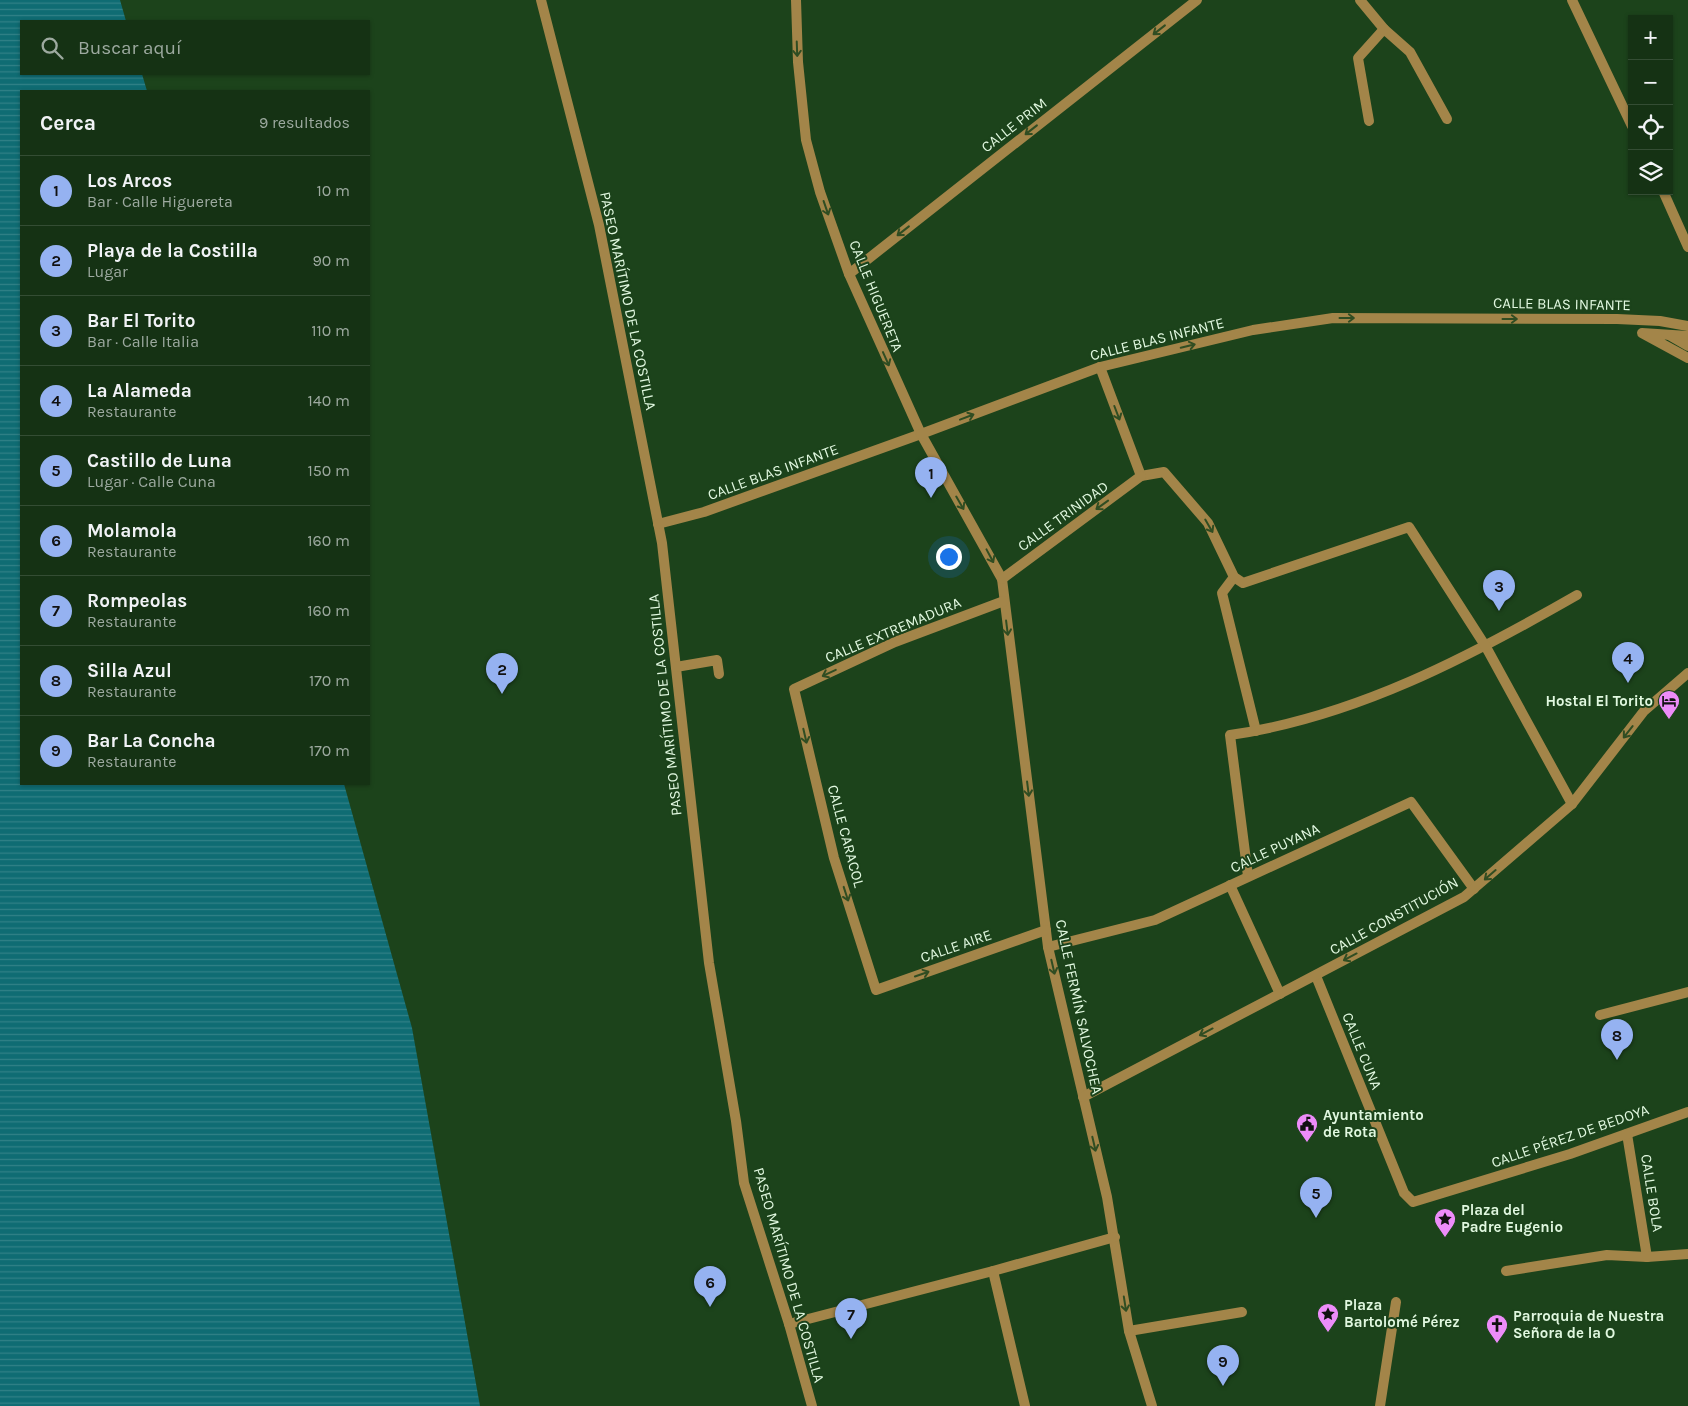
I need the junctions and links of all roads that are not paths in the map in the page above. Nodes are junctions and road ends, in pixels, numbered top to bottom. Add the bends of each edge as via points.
1 (541, 0) edge
2 (796, 0) edge
3 (1198, 0) edge
4 (1360, 0) edge
5 (1572, 0) edge
6 (1384, 29) junction
7 (1628, 118) edge
8 (1447, 119) dead end
9 (1369, 121) dead end
10 (1665, 195) edge
11 (1688, 247) edge
12 (849, 274) junction
13 (1660, 321) junction
14 (1688, 326) edge
15 (1665, 332) junction
16 (1688, 336) edge
17 (1688, 346) edge
18 (1688, 358) edge
19 (1100, 367) junction
20 (921, 434) junction
21 (1141, 476) junction
22 (658, 524) junction
23 (1234, 577) junction
24 (1002, 579) junction
25 (1577, 595) dead end
26 (1004, 602) junction
27 (1486, 647) junction
28 (676, 667) junction
29 (1688, 673) edge
30 (719, 674) dead end
31 (794, 689) joint
32 (1256, 731) junction
33 (1572, 804) junction
34 (1248, 876) junction
35 (1230, 885) junction
36 (1474, 889) junction
37 (1046, 930) junction
38 (1048, 947) junction
39 (1316, 976) junction
40 (876, 990) joint
41 (1688, 992) edge
42 (1280, 994) junction
43 (1600, 1015) dead end
44 (1083, 1097) junction
45 (1688, 1112) edge
46 (1627, 1134) junction
47 (1460, 1188) joint
48 (1115, 1237) junction
49 (1688, 1254) edge
50 (1647, 1257) junction
51 (993, 1271) junction
52 (1506, 1271) dead end
53 (1396, 1302) dead end
54 (1242, 1312) dead end
55 (789, 1324) junction
56 (1129, 1331) junction
57 (812, 1406) edge
58 (1025, 1406) edge
59 (1152, 1406) edge
60 (1380, 1406) edge

1 - 22 street, PASEO MARÍTIMO DE LA COSTILLA via 599,226
2 -> 12 street, CALLE HIGUERETA via 806,140 820,192
3 -> 12 street, CALLE PRIM
4 - 6 street
5 - 7 street
6 - 8 street via 1410,52
6 - 9 street via 1358,58
10 - 11 street
12 -> 20 street, CALLE HIGUERETA
13 - 14 street, CALLE BLAS INFANTE
13 - 15 street
19 -> 13 street, CALLE BLAS INFANTE via 1253,330 1333,318
15 - 16 street
15 - 17 street
15 - 18 street via 1642,333
20 -> 19 street, CALLE BLAS INFANTE
19 -> 21 street
20 - 22 street, CALLE BLAS INFANTE via 704,512
20 -> 24 street, CALLE HIGUERETA
21 -> 23 street via 1164,472 1208,523
21 -> 24 street, CALLE TRINIDAD
22 - 28 street, PASEO MARÍTIMO DE LA COSTILLA
23 - 27 street via 1244,583 1408,527
23 - 32 street via 1222,593
24 - 26 street, CALLE FERMÍN SALVOCHEA
25 - 27 street
26 -> 31 street, CALLE EXTREMADURA via 895,642
26 -> 37 street, CALLE FERMÍN SALVOCHEA
27 - 32 street via 1369,699
27 - 33 street
28 - 30 street via 718,660
28 - 55 street, PASEO MARÍTIMO DE LA COSTILLA via 710,963 744,1183
29 -> 33 street, CALLE CONSTITUCIÓN via 1644,711
31 -> 40 street, CALLE CARACOL via 834,858
32 - 34 street via 1230,734
33 -> 36 street, CALLE CONSTITUCIÓN
34 - 35 street, CALLE PUYANA
34 - 36 street, CALLE PUYANA via 1411,802
35 - 38 street, CALLE PUYANA via 1155,920
35 - 42 street
36 -> 39 street, CALLE CONSTITUCIÓN
37 - 38 street, CALLE FERMÍN SALVOCHEA
40 -> 37 street, CALLE AIRE
38 -> 44 street, CALLE FERMÍN SALVOCHEA
39 - 42 street, CALLE CONSTITUCIÓN
39 - 47 street, CALLE CUNA via 1404,1193 1413,1202
41 - 43 street
42 -> 44 street, CALLE CONSTITUCIÓN
44 -> 48 street, CALLE FERMÍN SALVOCHEA
45 - 46 street, CALLE PÉREZ DE BEDOYA
46 - 47 street, CALLE PÉREZ DE BEDOYA
46 - 50 street, CALLE BOLA
48 - 51 street
48 -> 56 street, CALLE FERMÍN SALVOCHEA
49 - 50 street
50 - 52 street via 1607,1255
51 - 55 street
51 - 58 street
53 - 60 street
54 - 56 street
55 - 57 street, PASEO MARÍTIMO DE LA COSTILLA
56 - 59 street, CALLE FERMÍN SALVOCHEA

